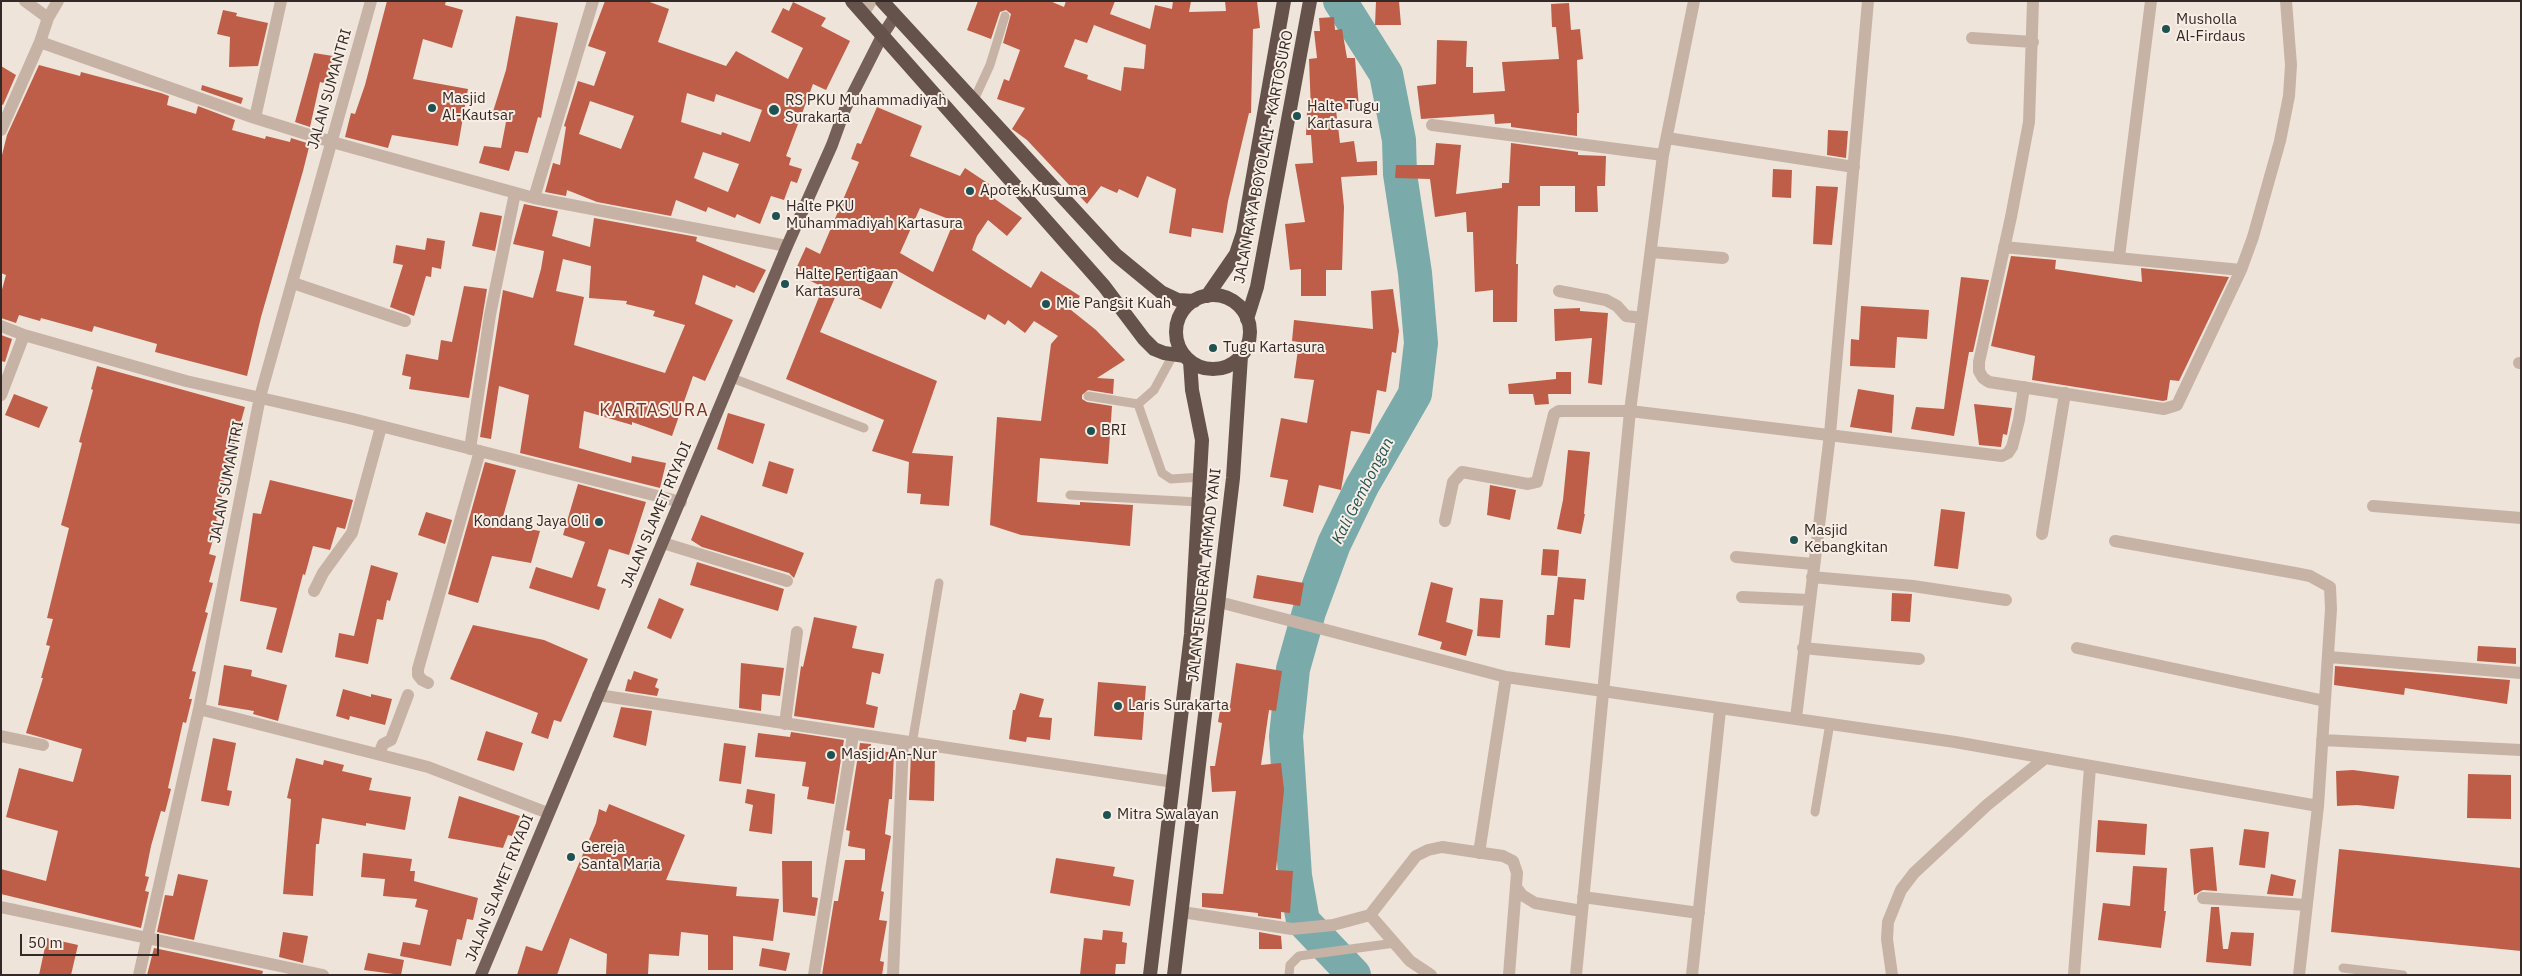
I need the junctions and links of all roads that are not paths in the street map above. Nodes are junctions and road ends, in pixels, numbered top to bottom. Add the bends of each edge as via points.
1 (25, 1) edge
2 (58, 1) edge
3 (281, 1) edge
4 (371, 1) edge
5 (593, 1) edge
6 (852, 1) edge
7 (871, 1) edge
8 (882, 1) edge
9 (1284, 1) edge
10 (1310, 1) edge
11 (1694, 1) edge
12 (1868, 1) edge
13 (2033, 1) edge
14 (2151, 1) edge
15 (2286, 1) edge
16 (863, 14) junction
17 (895, 16) junction
18 (1005, 16) dead end
19 (48, 18) junction
20 (882, 36) junction
21 (1972, 38) dead end
22 (40, 42) junction
23 (2032, 42) junction
24 (973, 102) junction
25 (5, 112) edge
26 (255, 118) junction
27 (1432, 125) dead end
28 (1, 130) edge
29 (1667, 138) junction
30 (332, 142) junction
31 (1664, 154) junction
32 (1854, 167) junction
33 (514, 193) junction
34 (534, 198) junction
35 (787, 246) junction
36 (2004, 247) junction
37 (1651, 252) junction
38 (2119, 257) junction
39 (1724, 258) dead end
40 (2242, 270) junction
41 (293, 283) junction
42 (1559, 291) dead end
43 (1200, 298) junction
44 (1642, 318) junction
45 (1247, 319) junction
46 (405, 321) dead end
47 (1, 326) edge
48 (24, 335) junction
49 (1241, 356) junction
50 (1183, 357) junction
51 (732, 378) junction
52 (2024, 387) junction
53 (2065, 393) junction
54 (1, 395) edge
55 (1088, 396) dead end
56 (260, 397) junction
57 (1138, 404) junction
58 (1630, 411) junction
59 (381, 427) junction
60 (864, 428) dead end
61 (1830, 434) junction
62 (475, 450) junction
63 (1200, 477) junction
64 (1070, 495) dead end
65 (681, 502) junction
66 (1199, 502) junction
67 (2372, 506) dead end
68 (2521, 518) edge
69 (1445, 521) dead end
70 (2042, 534) dead end
71 (2115, 541) dead end
72 (663, 544) junction
73 (1736, 558) dead end
74 (1813, 571) junction
75 (787, 581) dead end
76 (938, 583) dead end
77 (314, 591) dead end
78 (1742, 597) dead end
79 (1809, 600) junction
80 (2006, 600) dead end
81 (1219, 602) junction
82 (797, 632) dead end
83 (1803, 648) junction
84 (2078, 648) dead end
85 (2329, 657) junction
86 (1919, 659) dead end
87 (2521, 673) edge
88 (1506, 677) junction
89 (428, 683) dead end
90 (1603, 692) junction
91 (408, 695) dead end
92 (598, 695) junction
93 (2324, 701) junction
94 (200, 709) junction
95 (1720, 710) junction
96 (1796, 718) junction
97 (1830, 723) junction
98 (785, 724) junction
99 (853, 735) junction
100 (1, 736) edge
101 (2322, 740) junction
102 (907, 743) junction
103 (44, 745) dead end
104 (2521, 750) edge
105 (379, 754) junction
106 (2044, 759) junction
107 (2090, 767) junction
108 (1174, 782) junction
109 (2318, 806) junction
110 (1816, 812) dead end
111 (548, 813) junction
112 (1479, 853) junction
113 (1516, 887) junction
114 (1583, 897) junction
115 (2203, 898) dead end
116 (2306, 904) junction
117 (1, 907) edge
118 (1582, 911) junction
119 (1182, 912) junction
120 (1699, 913) junction
121 (1370, 915) junction
122 (149, 938) junction
123 (1395, 944) junction
124 (2343, 968) dead end
125 (139, 975) edge
126 (323, 975) edge
127 (481, 975) edge
128 (814, 975) edge
129 (893, 975) edge
130 (1150, 975) edge
131 (1174, 975) edge
132 (1289, 975) edge
133 (1431, 975) edge
134 (1509, 975) edge
135 (1576, 975) edge
136 (1692, 975) edge
137 (1892, 975) edge
138 (2074, 975) edge
139 (2299, 975) edge
140 (2403, 975) edge

1 - 19 street
2 - 19 street
3 - 26 street
4 - 30 street, JALAN SUMANTRI
5 - 34 street
6 - 16 highway
7 - 16 street
8 - 17 highway
9 - 43 highway, JALAN RAYA BOYOLALI - KARTOSURO via 1243,233 1236,254
10 - 45 highway, JALAN RAYA BOYOLALI - KARTOSURO via 1257,287
11 - 29 street
12 - 32 street
13 - 23 street
14 - 38 street
15 - 40 street via 2291,65 2289,96 2280,141
16 - 20 highway
17 - 20 main road, JALAN SLAMET RIYADI
17 - 24 highway
18 - 24 lane via 990,65
19 - 22 street
20 - 35 main road, JALAN SLAMET RIYADI via 845,109
20 - 50 highway via 1104,286 1144,339 1154,349
21 - 23 street
22 - 25 street
22 - 26 street
23 - 36 street via 2029,122
24 - 43 highway via 1146,282 1178,300
25 - 28 street
26 - 30 street
27 - 31 street
29 - 31 street
29 - 32 street
30 - 33 street
30 - 41 street, JALAN SUMANTRI
31 - 37 street
32 - 61 street
33 - 34 street
33 - 62 street via 490,315
34 - 35 street
35 - 51 main road, JALAN SLAMET RIYADI
36 - 38 street
36 - 52 street via 1979,370 1987,382
37 - 39 street
37 - 44 street
38 - 40 street
40 - 53 street via 2177,405 2164,409
41 - 46 street
41 - 56 street, JALAN SUMANTRI
42 - 44 street via 1606,300 1626,316
43 - 45 highway via 1221,296 1234,302
43 - 50 highway via 1180,316 1177,326
44 - 58 street
45 - 49 highway via 1249,338
47 - 48 street
48 - 54 street
48 - 56 street via 126,365
49 - 50 highway via 1228,366 1213,369
49 - 81 highway, JALAN JENDERAL AHMAD YANI via 1233,478
50 - 57 lane
50 - 63 highway, JALAN JENDERAL AHMAD YANI via 1202,440
51 - 60 lane
51 - 65 main road, JALAN SLAMET RIYADI
52 - 53 street
52 - 61 street via 2012,447 2002,456
53 - 70 street
55 - 57 lane
56 - 59 street
56 - 94 street, JALAN SUMANTRI
57 - 63 lane via 1162,473 1171,480
58 - 61 street
58 - 69 street via 1554,412 1537,482 1528,484 1462,472 1453,482
58 - 90 street
59 - 62 street
59 - 77 street via 352,534
61 - 74 street
62 - 65 street
62 - 89 street via 418,670 418,675
63 - 66 highway, JALAN JENDERAL AHMAD YANI
64 - 66 lane
65 - 72 main road, JALAN SLAMET RIYADI
66 - 108 highway, JALAN JENDERAL AHMAD YANI via 1191,634
67 - 68 street
71 - 85 street via 2255,564 2323,582 2330,588 2332,597
72 - 75 street
72 - 92 main road, JALAN SLAMET RIYADI
73 - 74 street
74 - 79 street
74 - 80 street
76 - 102 lane
78 - 79 street
79 - 83 street
81 - 88 street
81 - 119 highway, JALAN JENDERAL AHMAD YANI
82 - 98 street
83 - 86 street
83 - 96 street
84 - 93 street
85 - 87 street
85 - 93 street
88 - 90 street
88 - 112 street
90 - 95 street
90 - 114 street
91 - 105 street via 391,740 383,744
92 - 98 street
92 - 111 main road, JALAN SLAMET RIYADI
93 - 101 street
94 - 105 street
94 - 122 street, JALAN SUMANTRI
95 - 96 street
95 - 120 street
96 - 97 street
97 - 106 street
97 - 110 lane
98 - 99 street
99 - 102 street
99 - 128 street
100 - 103 street
101 - 104 street
101 - 109 street
102 - 108 street
102 - 129 street
105 - 111 street via 428,767
106 - 107 street
106 - 137 street via 1980,812 1914,873 1901,890 1888,922
107 - 109 street
107 - 138 street
108 - 130 highway, JALAN JENDERAL AHMAD YANI
109 - 116 street
111 - 127 main road, JALAN SLAMET RIYADI
112 - 113 street via 1503,856 1513,861 1517,873
112 - 121 street via 1442,847 1416,856
113 - 118 street via 1535,903
113 - 134 street
114 - 118 street
114 - 120 street
115 - 116 street
116 - 139 street
117 - 122 street
118 - 135 street
119 - 121 street via 1282,928 1332,925
119 - 131 highway, JALAN JENDERAL AHMAD YANI
120 - 136 street
121 - 123 street
122 - 125 street, JALAN SUMANTRI
122 - 126 street
123 - 132 lane via 1299,956 1290,965
123 - 133 street via 1410,961
124 - 140 lane

